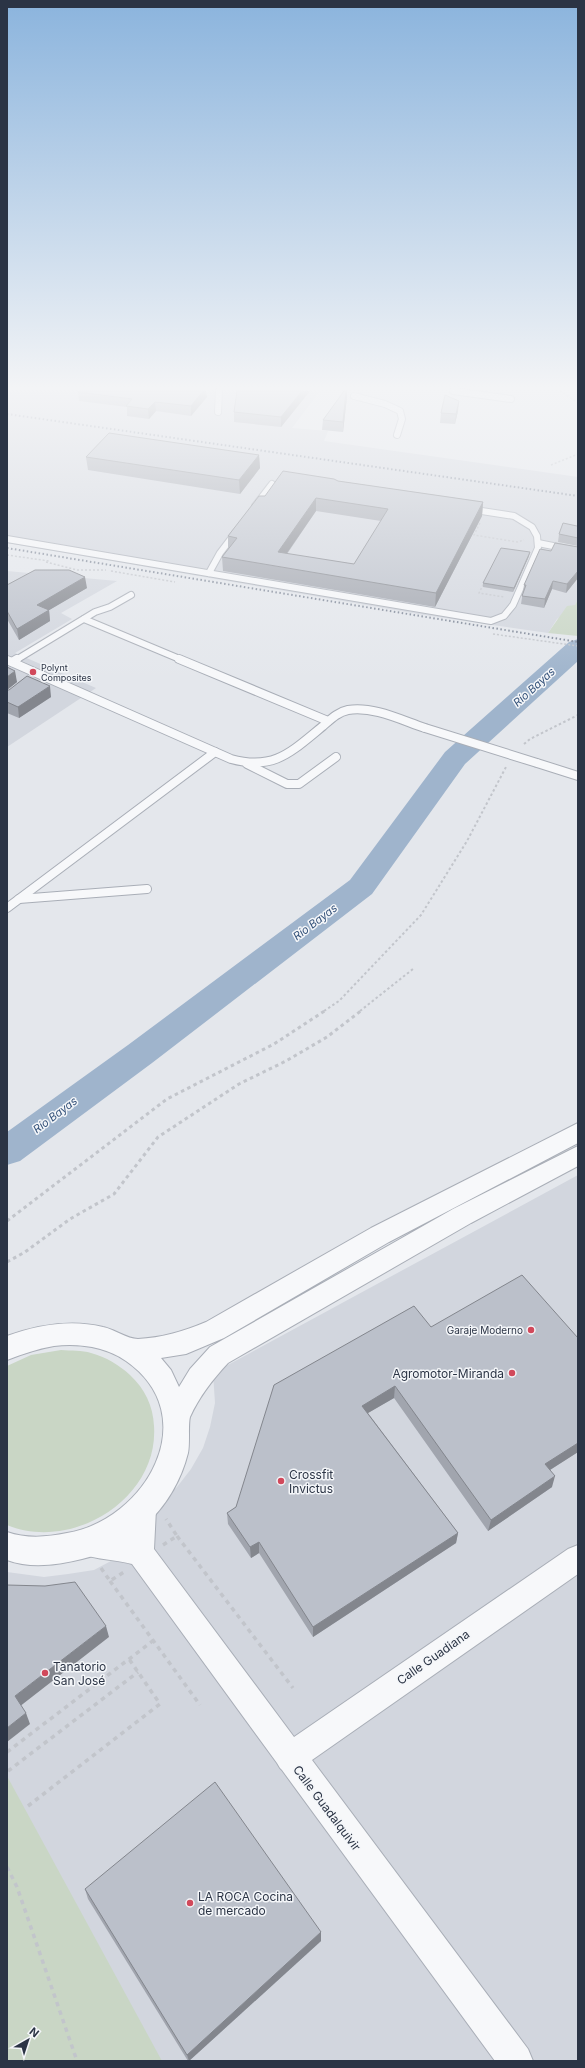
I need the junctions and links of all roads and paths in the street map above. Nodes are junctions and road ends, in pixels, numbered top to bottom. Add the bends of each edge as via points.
1 (269, 488) edge
2 (462, 508) edge
3 (251, 511) edge
4 (486, 524) dead end
5 (241, 525) edge
6 (7, 539) edge
7 (526, 541) dead end
8 (538, 543) junction
9 (578, 551) edge
10 (36, 560) dead end
11 (106, 570) dead end
12 (209, 573) junction
13 (486, 579) edge
14 (131, 595) dead end
15 (502, 604) dead end
16 (84, 618) junction
17 (546, 642) dead end
18 (578, 646) edge
19 (9, 661) edge
20 (578, 715) edge
21 (328, 721) junction
22 (518, 749) dead end
23 (215, 752) junction
24 (336, 757) dead end
25 (510, 761) dead end
26 (244, 763) junction
27 (578, 776) edge
28 (147, 889) dead end
29 (19, 899) junction
30 (7, 908) edge
31 (413, 969) dead end
32 (578, 1132) edge
33 (578, 1155) edge
34 (7, 1221) edge
35 (7, 1262) edge
36 (7, 1348) edge
37 (133, 1351) junction
38 (176, 1418) junction
39 (143, 1509) junction
40 (177, 1536) dead end
41 (89, 1544) junction
42 (7, 1546) edge
43 (140, 1553) junction
44 (578, 1558) edge
45 (110, 1582) dead end
46 (154, 1640) junction
47 (129, 1659) junction
48 (138, 1672) junction
49 (293, 1688) dead end
50 (200, 1705) dead end
51 (7, 1752) edge
52 (290, 1758) junction
53 (8, 1771) edge
54 (28, 1806) dead end
55 (7, 1867) edge
56 (77, 2061) edge
57 (516, 2061) edge

1 - 3 lane
2 - 8 lane via 517,516 531,526
4 - 7 path via 480,523 474,535 517,542
5 - 12 lane
6 - 12 lane
8 - 9 lane
8 - 12 lane via 509,613 491,621
10 - 11 path via 77,570
13 - 15 path via 479,593 505,597
14 - 16 lane
16 - 19 lane
16 - 21 lane
17 - 18 path
19 - 23 lane via 35,676
20 - 22 path via 530,739
21 - 26 lane via 273,761
21 - 27 lane, bridge via 345,710 359,709
23 - 26 lane
23 - 29 lane
24 - 26 lane via 299,784 287,784
25 - 34 path via 467,841 421,915 339,1001 274,1044 167,1099
28 - 29 lane
29 - 30 lane
31 - 35 path via 327,1037 239,1084 158,1137 114,1194 70,1219
32 - 37 street via 380,1235 215,1330 186,1343
33 - 38 street via 416,1242 219,1355 190,1389
36 - 37 street via 19,1342 52,1334 75,1333 98,1336
37 - 38 street via 152,1367 168,1389
38 - 39 street via 176,1448 166,1478
39 - 41 street via 116,1531
39 - 43 street
40 - 49 path
41 - 42 street via 47,1552
41 - 43 street via 115,1546
43 - 52 street, Calle Guadalquivir
44 - 52 street, Calle Guadiana
45 - 46 path
46 - 47 path
46 - 50 path
47 - 48 path
47 - 51 path
48 - 53 path
48 - 54 path via 160,1704
52 - 57 street, Calle Guadalquivir
55 - 56 path via 17,1887

